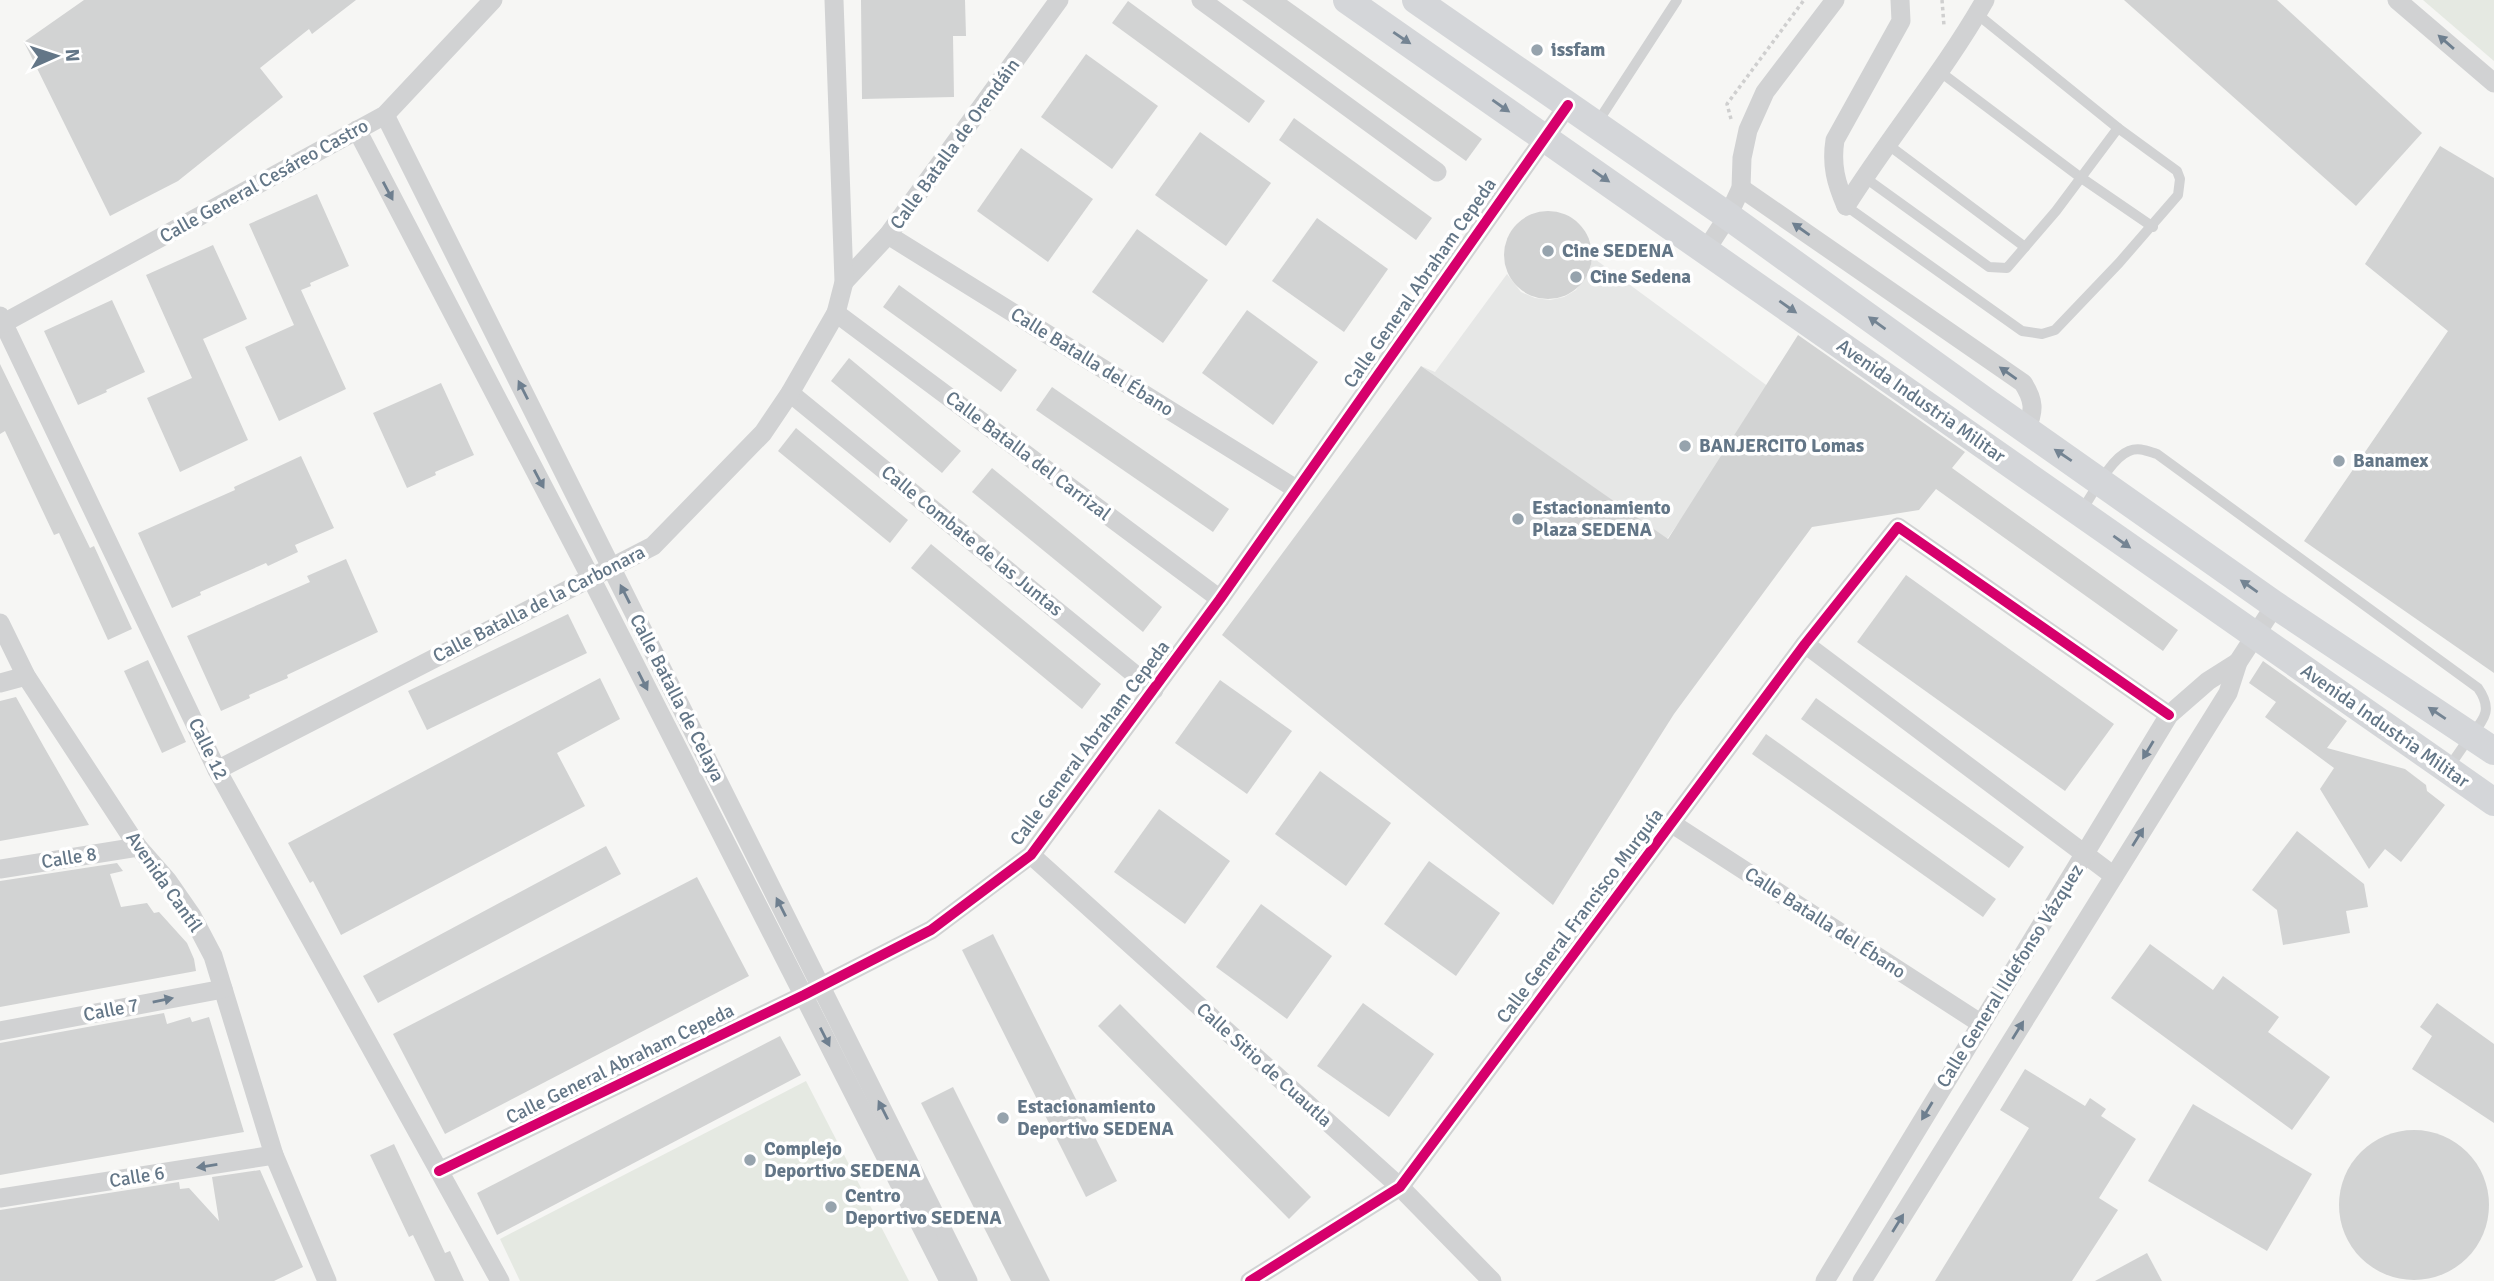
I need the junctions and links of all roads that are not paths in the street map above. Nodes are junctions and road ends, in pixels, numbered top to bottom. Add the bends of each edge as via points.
1 (493, 0) edge
2 (834, 0) edge
3 (1059, 0) edge
4 (1200, 0) edge
5 (1347, 0) edge
6 (1416, 0) edge
7 (1676, 0) edge
8 (1835, 0) edge
9 (1900, 0) edge
10 (2397, 0) edge
11 (1981, 7) edge
12 (1939, 70) junction
13 (2494, 83) edge
14 (1567, 105) junction
15 (385, 115) junction
16 (1596, 124) junction
17 (2118, 128) junction
18 (357, 130) junction
19 (1546, 137) junction
20 (1886, 143) junction
21 (1437, 172) dead end
22 (1864, 177) junction
23 (2080, 177) junction
24 (1741, 187) junction
25 (1846, 206) junction
26 (1728, 216) junction
27 (2152, 227) junction
28 (888, 235) junction
29 (2025, 247) junction
30 (1706, 250) junction
31 (844, 282) junction
32 (836, 313) junction
33 (2, 320) edge
34 (790, 393) junction
35 (2026, 429) junction
36 (2101, 481) junction
37 (1296, 489) junction
38 (2081, 512) junction
39 (612, 568) junction
40 (590, 578) junction
41 (1220, 599) junction
42 (2275, 605) junction
43 (0, 623) edge
44 (2255, 635) junction
45 (1805, 644) junction
46 (2238, 662) junction
47 (26, 677) junction
48 (2208, 681) junction
49 (0, 682) edge
50 (1154, 690) junction
51 (2228, 693) junction
52 (2169, 715) junction
53 (2482, 744) edge
54 (217, 769) junction
55 (2448, 769) junction
56 (2494, 802) edge
57 (1671, 823) junction
58 (138, 847) junction
59 (2086, 853) junction
60 (1031, 855) junction
61 (0, 869) edge
62 (2114, 876) junction
63 (223, 989) junction
64 (813, 990) junction
65 (1980, 1023) junction
66 (0, 1031) edge
67 (274, 1156) junction
68 (439, 1171) junction
69 (1400, 1187) junction
70 (0, 1198) edge
71 (323, 1280) edge
72 (500, 1281) edge
73 (949, 1281) edge
74 (968, 1281) edge
75 (1250, 1281) edge
76 (1492, 1281) edge
77 (1825, 1281) edge
78 (1862, 1281) edge

1 - 15 street, Calle General Cesáreo Castro
2 - 31 street, Calle Batalla de la Carbonara
3 - 28 street, Calle Batalla de Orendáin
4 - 21 street
5 -> 19 main road, Avenida Industria Militar
6 - 14 main road, Avenida Industria Militar
7 - 16 lane
8 - 24 street via 1765,92 1748,130
9 - 25 street via 1901,21 1835,140 1835,182
13 -> 10 street
11 - 12 street
11 - 17 lane
12 - 20 street
12 - 23 lane
14 - 16 main road, Avenida Industria Militar
14 - 19 street, Calle General Abraham Cepeda
15 - 18 street, Calle General Cesáreo Castro
39 -> 15 street, Calle Batalla de Celaya
16 - 26 main road, Avenida Industria Militar
17 - 23 lane
17 - 27 lane via 2167,163 2180,179 2178,195
18 - 33 street, Calle General Cesáreo Castro
18 -> 40 street, Calle Batalla de Celaya
19 -> 30 main road, Avenida Industria Militar
19 - 37 street, Calle General Abraham Cepeda
20 - 22 street
20 - 29 lane
22 - 25 street
22 - 29 lane via 1989,267 2007,268
23 - 27 lane
23 - 29 lane
24 - 26 street
35 -> 24 street via 2033,408 2023,383
25 - 27 lane via 2031,334 2055,330
26 - 30 street
35 -> 26 main road, Avenida Industria Militar
28 - 31 street, Calle Batalla de Orendáin
28 - 37 street, Calle Batalla del Ébano
30 -> 38 main road, Avenida Industria Militar
31 - 32 street, Calle Batalla de la Carbonara
32 - 34 street, Calle Batalla de la Carbonara
32 - 41 street, Calle Batalla del Carrizal
33 - 54 street, Calle 12
34 - 39 street, Calle Batalla de la Carbonara via 763,433 653,546
34 - 50 street, Calle Combate de las Juntas
36 -> 35 main road, Avenida Industria Militar
36 - 38 lane
42 -> 36 main road, Avenida Industria Militar
36 - 53 lane via 2129,451 2157,454 2478,688 2486,709
37 - 41 street, Calle General Abraham Cepeda
38 -> 44 main road, Avenida Industria Militar
39 - 40 street, Calle Batalla de la Carbonara
64 -> 39 street, Calle Batalla de Celaya
40 - 54 street, Calle Batalla de la Carbonara
40 -> 64 street, Calle Batalla de Celaya
41 - 50 street, Calle General Abraham Cepeda
42 - 44 street, Calle General Ildefonso Vázquez
53 -> 42 main road, Avenida Industria Militar
43 - 47 street, Avenida Cantíl
44 - 46 street, Calle General Ildefonso Vázquez
44 - 55 main road, Avenida Industria Militar
45 - 52 street, Calle General Francisco Murguía via 1898,527
45 - 57 street, Calle General Francisco Murguía
45 - 59 street
46 - 48 street, Calle General Ildefonso Vázquez
46 - 51 street, Calle General Ildefonso Vázquez
47 - 49 street
47 - 58 street, Avenida Cantíl
48 - 51 street
48 - 52 street, Calle General Ildefonso Vázquez
50 - 60 street, Calle General Abraham Cepeda
62 -> 51 street, Calle General Ildefonso Vázquez
52 -> 59 street, Calle General Ildefonso Vázquez
53 - 55 lane
54 - 68 street, Calle 12
55 - 56 main road, Avenida Industria Militar
57 - 65 street, Calle Batalla del Ébano
57 - 69 street, Calle General Francisco Murguía
58 - 61 street, Calle 8
58 - 63 street, Avenida Cantíl via 192,916 213,956
59 - 62 street
59 - 65 street, Calle General Ildefonso Vázquez
60 - 64 street, Calle General Abraham Cepeda via 931,930
60 - 69 street, Calle Sitio de Cuautla
78 -> 62 street, Calle General Ildefonso Vázquez
66 -> 63 street, Calle 7
63 - 67 street, Avenida Cantíl
64 - 68 street, Calle General Abraham Cepeda
64 -> 73 street, Calle Batalla de Celaya
74 -> 64 street, Calle Batalla de Celaya
65 -> 77 street, Calle General Ildefonso Vázquez
67 -> 70 street, Calle 6
67 - 71 street, Avenida Cantíl
68 - 72 street, Calle 12
69 - 75 street, Calle General Francisco Murguía
69 - 76 street, Calle Sitio de Cuautla

